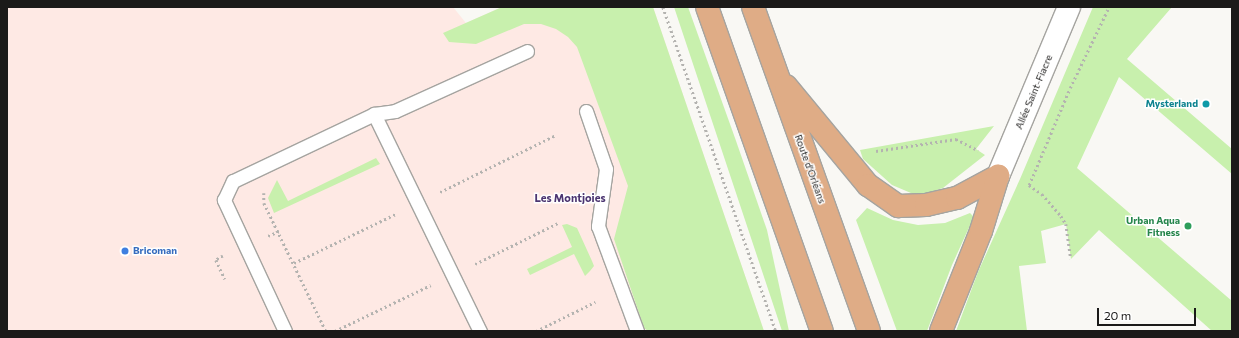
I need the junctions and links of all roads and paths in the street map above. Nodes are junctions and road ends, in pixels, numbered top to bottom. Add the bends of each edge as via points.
1 (663, 7) edge
2 (707, 7) edge
3 (752, 7) edge
4 (1069, 7) edge
5 (1109, 7) edge
6 (527, 51) dead end
7 (776, 74) junction
8 (586, 111) dead end
9 (374, 114) junction
10 (869, 152) dead end
11 (980, 152) dead end
12 (998, 176) junction
13 (1025, 182) dead end
14 (1029, 185) junction
15 (264, 192) dead end
16 (1072, 259) dead end
17 (595, 302) dead end
18 (285, 331) edge
19 (326, 331) edge
20 (480, 331) edge
21 (536, 331) edge
22 (637, 331) edge
23 (776, 331) edge
24 (822, 331) edge
25 (869, 331) edge
26 (940, 331) edge

1 - 23 path
2 - 24 main road
3 - 7 main road, Route d'Orléans
4 - 12 street, Allée Saint-Fiacre
5 - 14 path via 1070,88
6 - 9 lane via 395,111
7 - 12 main road via 868,186 898,206 926,206 957,198
7 - 25 main road, Route d'Orléans
8 - 22 lane via 606,169 598,226
9 - 18 lane via 233,181 224,200
9 - 20 lane
10 - 11 path via 956,139
12 - 26 main road via 982,232
13 - 14 path
14 - 16 path via 1042,194 1066,224
15 - 19 path via 264,203
17 - 21 path

